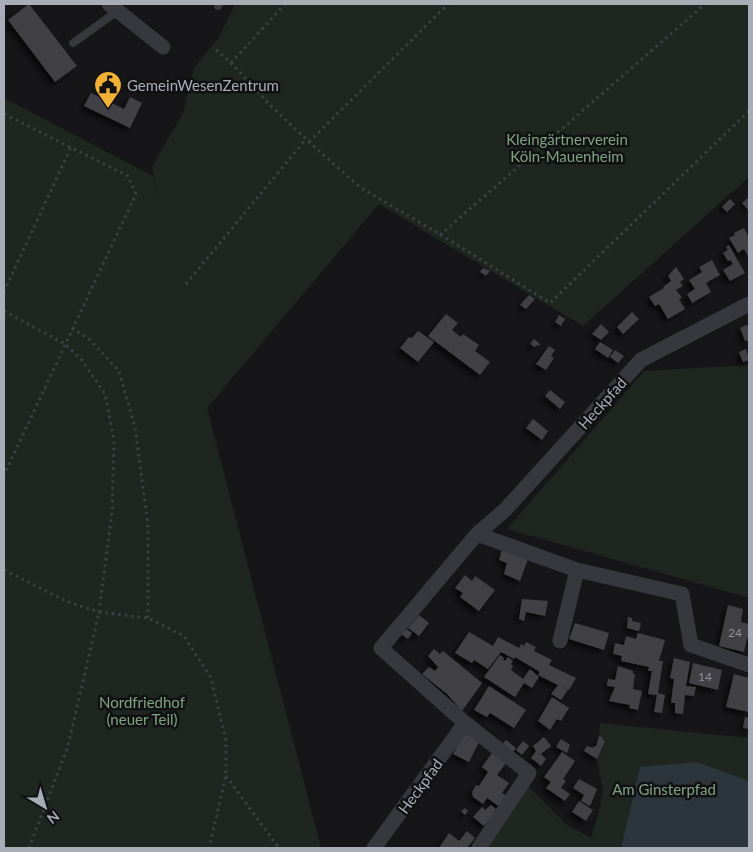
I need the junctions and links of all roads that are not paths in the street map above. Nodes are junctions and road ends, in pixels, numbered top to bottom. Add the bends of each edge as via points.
1 (113, 7) edge
2 (73, 43) dead end
3 (163, 47) dead end
4 (749, 304) edge
5 (478, 534) junction
6 (577, 570) junction
7 (560, 641) dead end
8 (749, 665) edge
9 (465, 723) junction
10 (374, 848) edge
11 (479, 848) edge

1 - 2 lane via 112,15
1 - 3 street
4 - 5 street, Heckpfad via 641,360 505,510
5 - 6 street
5 - 9 street, Heckpfad via 381,648
6 - 7 street
6 - 8 street via 682,594 691,645
9 - 10 street, Heckpfad
9 - 11 street, Heckpfad via 529,773

